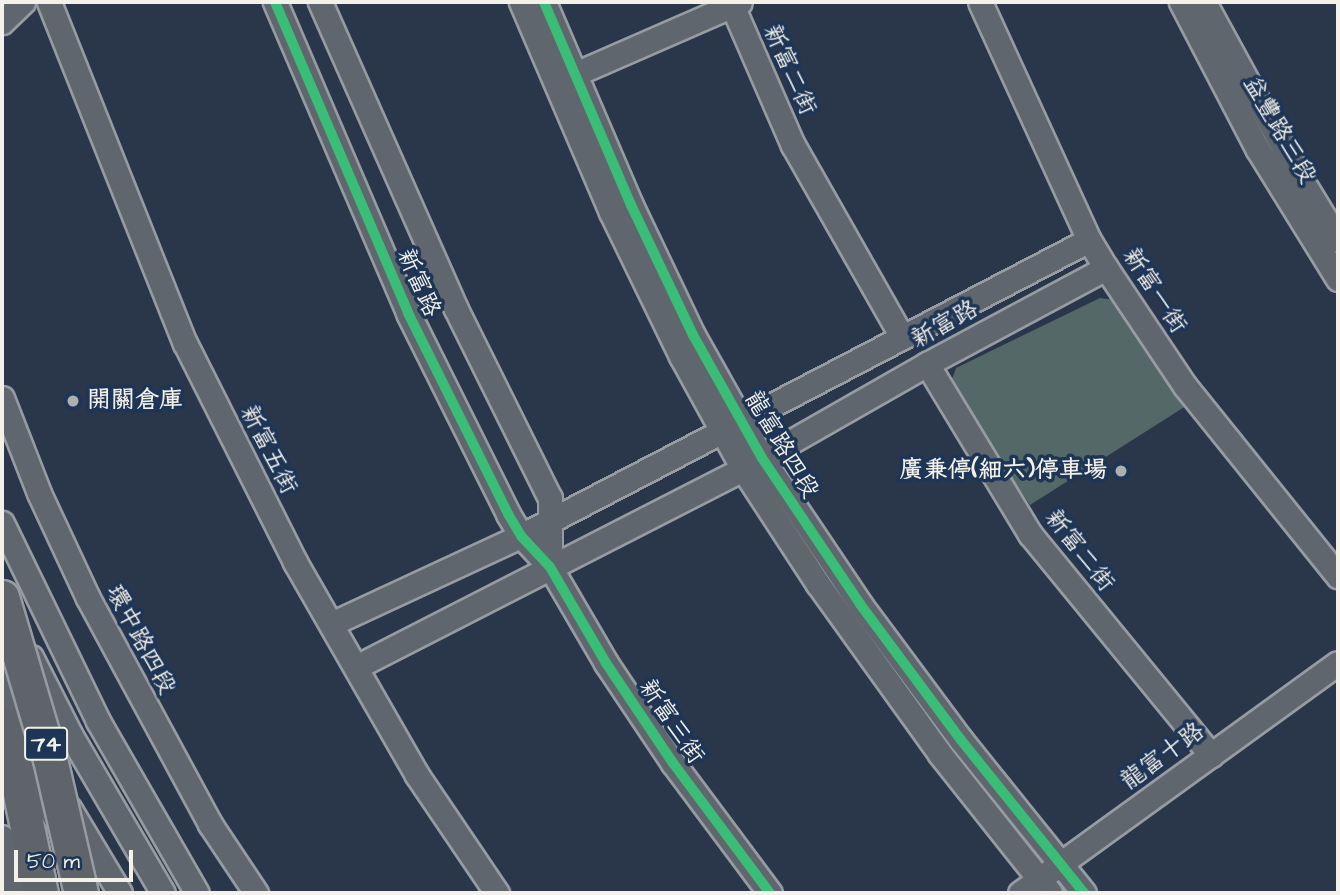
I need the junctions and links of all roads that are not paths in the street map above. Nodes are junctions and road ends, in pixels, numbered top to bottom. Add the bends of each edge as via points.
1 (23, 2) edge
2 (49, 2) edge
3 (275, 2) edge
4 (320, 2) edge
5 (521, 2) edge
6 (544, 2) edge
7 (980, 2) edge
8 (1181, 2) edge
9 (1204, 2) edge
10 (736, 4) edge
11 (2, 22) edge
12 (575, 74) junction
13 (1089, 240) junction
14 (1338, 240) edge
15 (1106, 268) junction
16 (1338, 279) edge
17 (902, 337) junction
18 (927, 364) junction
19 (2, 398) edge
20 (730, 426) junction
21 (752, 464) junction
22 (549, 520) junction
23 (2, 523) edge
24 (521, 536) junction
25 (550, 567) junction
26 (1338, 576) edge
27 (2, 598) edge
28 (331, 624) junction
29 (1338, 663) edge
30 (356, 667) junction
31 (2, 678) edge
32 (2, 718) edge
33 (2, 725) edge
34 (1211, 755) junction
35 (2, 837) edge
36 (1059, 865) junction
37 (9, 869) junction
38 (1036, 889) edge
39 (8, 893) edge
40 (16, 893) edge
41 (41, 893) edge
42 (81, 893) edge
43 (99, 893) edge
44 (120, 893) edge
45 (163, 893) edge
46 (197, 893) edge
47 (256, 893) edge
48 (497, 893) edge
49 (770, 893) edge
50 (1084, 893) edge

1 - 11 street
2 - 28 street, 新富五街 via 185,343
3 - 24 street, 新富路 via 408,313
4 - 22 street, 新富路 via 455,307 550,498
5 - 20 street, 龍富路四段 via 611,212
6 - 12 street, 龍富路四段
7 - 13 street, 新富一街
8 - 16 street, 益豐路三段 via 1257,148
9 - 14 street, 益豐路三段
10 - 12 street
10 - 17 street, 新富二街 via 793,145
12 - 20 street, 龍富路四段
13 - 15 street, 新富一街
13 - 17 street, 新富路
15 - 18 street, 新富路
15 - 26 street, 新富一街 via 1185,386
17 - 20 street, 新富路
18 - 21 street, 新富路
18 - 34 street, 新富二街 via 1030,534
19 - 47 street, 環中路四段 via 39,493 88,597 210,824
20 - 21 street, 龍富路四段
20 - 22 street, 新富路
21 - 25 street, 新富路
21 - 36 street, 龍富路四段
21 - 38 street, 龍富路四段 via 818,584
22 - 24 street, 新富路
22 - 25 street, 新富路
23 - 46 street via 98,721
24 - 25 street, 新富路
24 - 28 street, 新富路
25 - 30 street, 新富路
25 - 49 street, 新富三街 via 606,663 673,763
27 - 42 highway, 74, bridge via 50,759
27 - 45 street via 70,734
28 - 30 street, 新富五街
29 - 34 street, 龍富十路
30 - 48 street, 新富五街 via 417,775
31 - 44 street via 45,768
32 - 43 street
33 - 41 highway, 74
34 - 36 street, 龍富十路
35 - 37 street
36 - 38 street, 龍富十路
36 - 50 street, 龍富路四段
37 - 39 street
37 - 40 street

